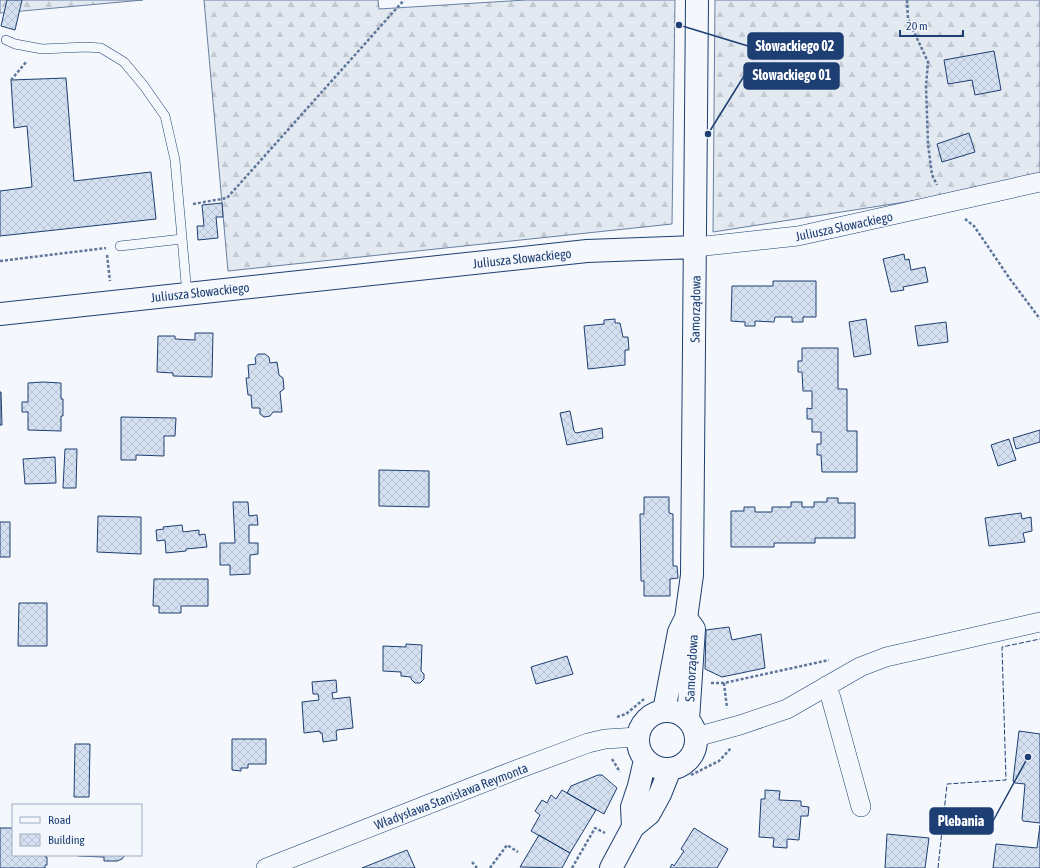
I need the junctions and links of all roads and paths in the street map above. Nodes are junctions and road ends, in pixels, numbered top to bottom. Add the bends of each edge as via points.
1 (404, 0) edge
2 (697, 0) edge
3 (908, 0) edge
4 (6, 40) dead end
5 (38, 49) junction
6 (10, 80) dead end
7 (1040, 182) edge
8 (945, 203) junction
9 (179, 206) junction
10 (182, 239) junction
11 (120, 246) dead end
12 (696, 248) junction
13 (0, 261) edge
14 (186, 294) junction
15 (112, 302) junction
16 (0, 314) edge
17 (1040, 319) edge
18 (686, 618) junction
19 (1040, 622) edge
20 (724, 683) dead end
21 (826, 686) junction
22 (648, 695) dead end
23 (728, 710) dead end
24 (664, 711) junction
25 (614, 718) dead end
26 (692, 729) junction
27 (638, 737) junction
28 (645, 760) junction
29 (670, 769) junction
30 (861, 807) dead end
31 (633, 827) junction
32 (607, 834) dead end
33 (518, 852) dead end
34 (472, 862) dead end
35 (266, 868) edge
36 (477, 868) edge
37 (490, 868) edge
38 (572, 868) edge
39 (611, 868) edge

1 - 9 path via 227,198
2 - 12 street, Samorządowa
3 - 8 path via 908,19 928,62 928,144 932,175
4 - 5 lane
5 - 6 path
5 - 9 lane via 86,46 101,48 124,62 165,116 175,160
7 - 8 street, Juliusza Słowackiego
8 - 12 street, Juliusza Słowackiego via 798,236
8 - 17 path via 974,226
9 - 10 lane
10 - 11 lane
10 - 14 lane
12 - 14 street, Juliusza Słowackiego via 587,251
12 - 18 street, Samorządowa via 692,575
13 - 15 path via 106,247
14 - 15 street, Juliusza Słowackiego
15 - 16 street, Juliusza Słowackiego
18 - 24 street, Samorządowa via 679,632
18 - 26 street, Samorządowa via 694,629
19 - 21 street via 886,657 860,667
20 - 23 path
21 - 26 street via 787,709 740,724
21 - 30 street
22 - 25 path via 626,714
24 - 26 street via 677,713
24 - 27 street via 647,718
26 - 29 street via 695,746 689,758 679,767
27 - 28 street via 640,752
27 - 35 street, Władysława Stanisława Reymonta via 588,743
28 - 29 street via 652,765
28 - 31 street via 632,807
29 - 31 street via 650,814
31 - 39 street
32 - 38 path via 595,828
33 - 37 path via 507,845
34 - 36 path

